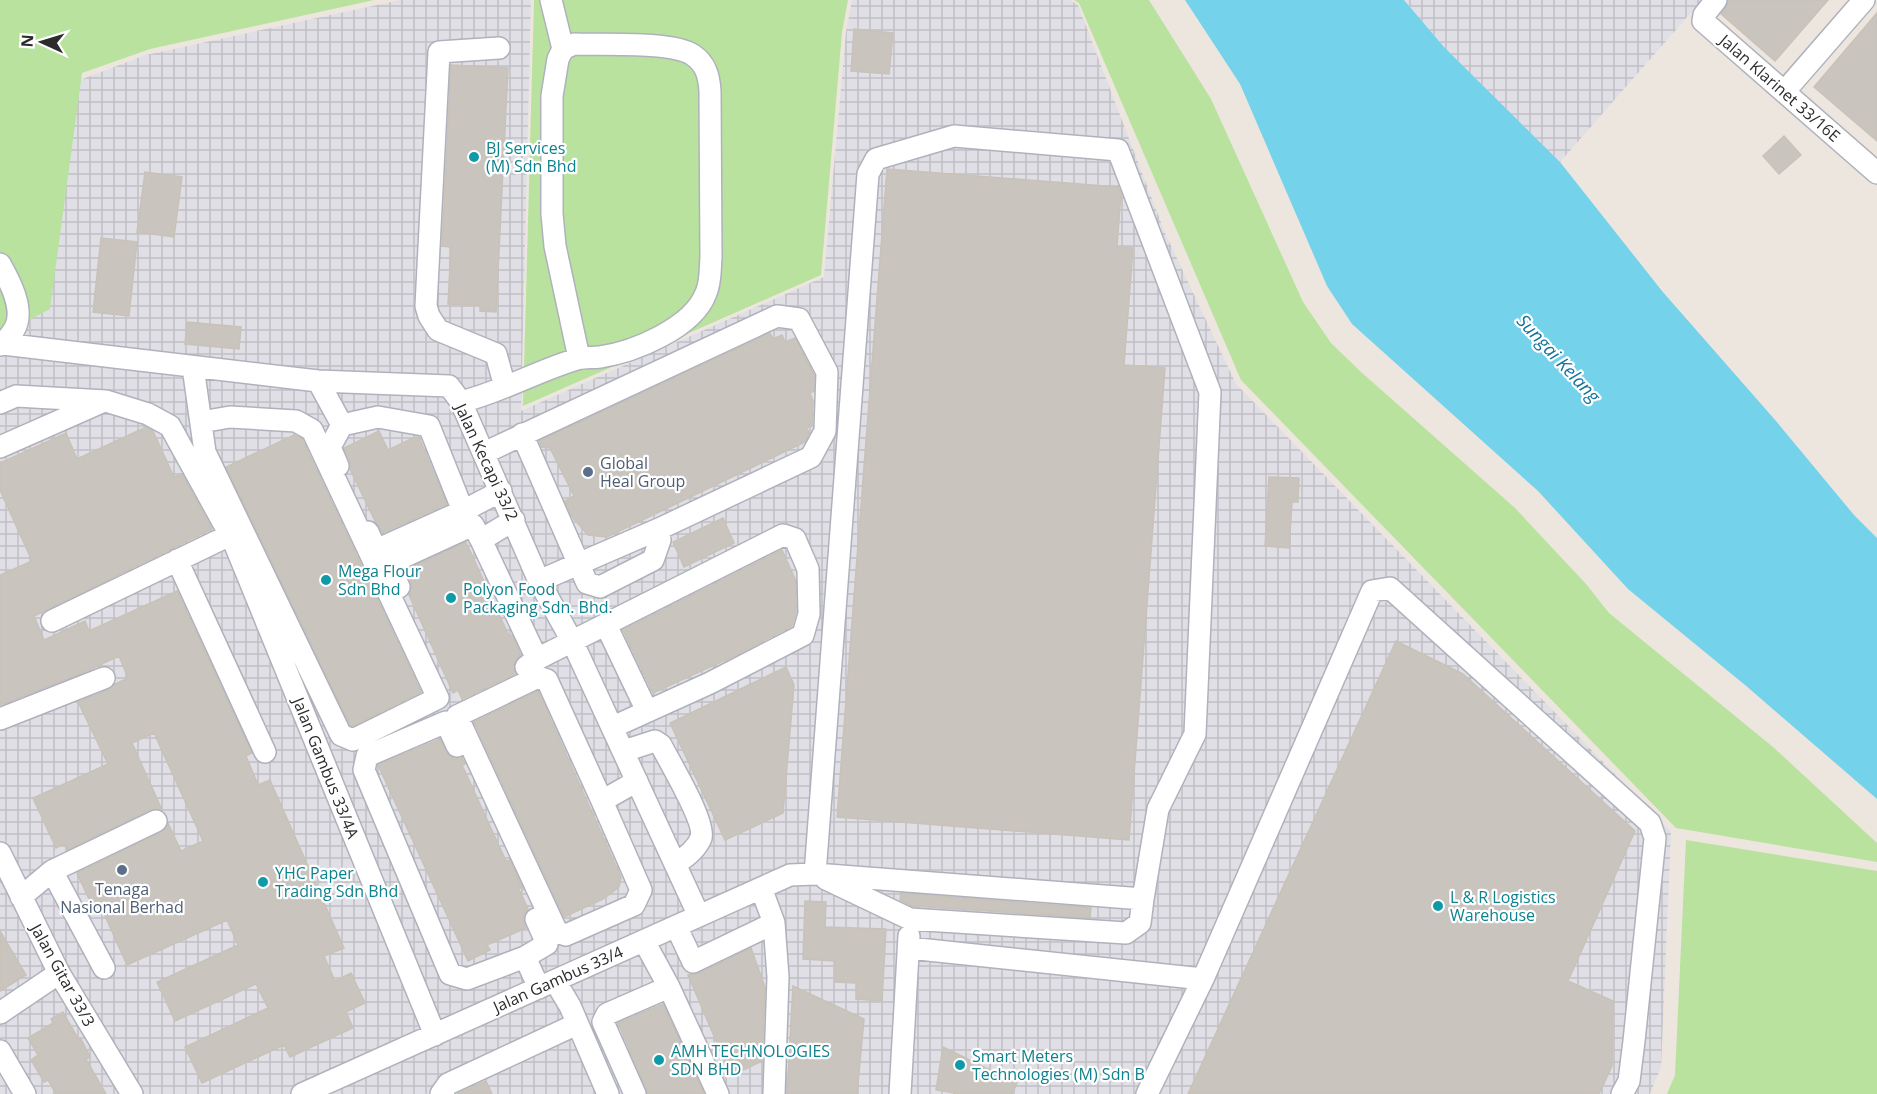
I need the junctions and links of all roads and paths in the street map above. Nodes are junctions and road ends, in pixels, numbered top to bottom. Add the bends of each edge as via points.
1 (551, 0) edge
2 (1716, 0) edge
3 (1863, 0) edge
4 (499, 48) dead end
5 (563, 49) junction
6 (1784, 92) junction
7 (1877, 172) edge
8 (0, 264) edge
9 (1, 344) edge
10 (579, 358) junction
11 (193, 367) junction
12 (318, 381) junction
13 (505, 387) junction
14 (105, 401) junction
15 (461, 402) junction
16 (0, 403) edge
17 (201, 422) junction
18 (342, 425) junction
19 (522, 434) junction
20 (0, 447) edge
21 (484, 453) junction
22 (501, 491) junction
23 (463, 511) junction
24 (514, 520) junction
25 (659, 529) junction
26 (230, 535) junction
27 (481, 540) junction
28 (177, 561) junction
29 (579, 564) junction
30 (539, 581) junction
31 (52, 621) dead end
32 (606, 626) junction
33 (573, 643) junction
34 (537, 659) junction
35 (104, 678) dead end
36 (647, 711) junction
37 (0, 719) edge
38 (613, 727) junction
39 (624, 751) junction
40 (265, 752) dead end
41 (637, 781) junction
42 (602, 801) junction
43 (156, 821) dead end
44 (0, 853) edge
45 (675, 864) junction
46 (52, 871) junction
47 (815, 874) junction
48 (761, 888) junction
49 (21, 897) junction
50 (1143, 899) junction
51 (699, 916) junction
52 (910, 919) junction
53 (774, 923) junction
54 (676, 926) junction
55 (644, 941) junction
56 (909, 948) junction
57 (525, 957) junction
58 (104, 968) dead end
59 (59, 973) junction
60 (1203, 979) junction
61 (547, 984) junction
62 (669, 987) junction
63 (0, 1013) edge
64 (578, 1024) junction
65 (435, 1035) junction
66 (0, 1051) edge
67 (25, 1094) edge
68 (132, 1094) edge
69 (302, 1094) edge
70 (441, 1094) edge
71 (608, 1094) edge
72 (635, 1094) edge
73 (718, 1094) edge
74 (774, 1094) edge
75 (900, 1094) edge
76 (1147, 1094) edge
77 (1623, 1094) edge

1 - 5 street
2 - 6 street, Jalan Klarinet 33/16E via 1703,21
3 - 6 street
4 - 13 street via 439,51 426,306 438,330 496,354
5 - 10 street via 552,96 552,214
5 - 10 street via 574,44 686,51 695,56 709,78 712,131 711,257 706,295 683,323 666,333 625,350
6 - 7 street, Jalan Klarinet 33/16E
8 - 9 street via 10,282 18,313 16,327
9 - 11 street, Jalan Kecapi 33/2
10 - 13 street
11 - 12 street, Jalan Kecapi 33/2
11 - 17 street
12 - 15 street, Jalan Kecapi 33/2 via 449,386
12 - 18 street
13 - 15 street
14 - 16 street, Jalan Gambus 33/4A via 16,396
14 - 20 street
14 - 26 street, Jalan Gambus 33/4A via 148,414 170,426
15 - 21 street, Jalan Kecapi 33/2
17 - 17 street via 205,452 340,735 353,740 438,698 312,430 296,420 230,417
18 - 23 street via 378,417 429,426
18 - 23 street via 330,447 376,550
19 - 21 street
19 - 25 street via 777,316 799,319 827,372 825,431 811,457
19 - 29 street
21 - 22 street, Jalan Kecapi 33/2
22 - 23 street
22 - 24 street, Jalan Kecapi 33/2
24 - 27 street
24 - 30 street, Jalan Kecapi 33/2
25 - 29 street
25 - 29 street via 660,540 653,560 600,587 587,583
26 - 28 street
26 - 65 street, Jalan Gambus 33/4A
27 - 34 street
27 - 34 street via 473,525 387,564 453,699 459,700
28 - 31 street
28 - 40 street
29 - 30 street
30 - 33 street, Jalan Kecapi 33/2
32 - 33 street
32 - 36 street
32 - 36 street via 783,535 795,539 808,569 809,614 803,636
33 - 34 street
33 - 38 street, Jalan Kecapi 33/2
35 - 37 street
36 - 38 street
38 - 39 street, Jalan Kecapi 33/2
39 - 41 street, Jalan Kecapi 33/2
39 - 45 street via 655,741 661,745 700,821 701,837 688,857
41 - 42 street
41 - 45 street, Jalan Kecapi 33/2
42 - 42 street via 547,680 538,677 456,716 557,932 566,935 634,905 641,890
43 - 46 street
44 - 49 street, Jalan Gitar 33/3
45 - 51 street, Jalan Kecapi 33/2
46 - 49 street
46 - 58 street
47 - 48 street, Jalan Gambus 33/4 via 790,875
47 - 50 street, Jalan Gambus 33/4
47 - 50 street via 868,174 876,159 954,136 1118,150 1210,392 1195,734 1158,809
47 - 52 street
48 - 51 street, Jalan Gambus 33/4
48 - 53 street
49 - 59 street, Jalan Gitar 33/3
50 - 52 street via 1140,923 1126,933
51 - 54 street, Jalan Gambus 33/4
52 - 56 street
53 - 54 street via 693,962
53 - 74 street via 778,977
54 - 55 street, Jalan Gambus 33/4
55 - 61 street, Jalan Gambus 33/4
55 - 62 street
56 - 60 street
56 - 75 street
57 - 57 street via 467,979 450,974 364,770 367,756 446,722 548,944
57 - 61 street
59 - 63 street
59 - 68 street, Jalan Gitar 33/3
60 - 76 street
60 - 77 street via 1371,591 1390,588 1650,823 1655,837 1634,1041 1629,1081
61 - 64 street via 570,1006
61 - 65 street, Jalan Gambus 33/4
62 - 72 street via 606,1014 603,1022
62 - 73 street
64 - 70 street via 448,1084
64 - 71 street
65 - 69 street, Jalan Gambus 33/4
66 - 67 street

